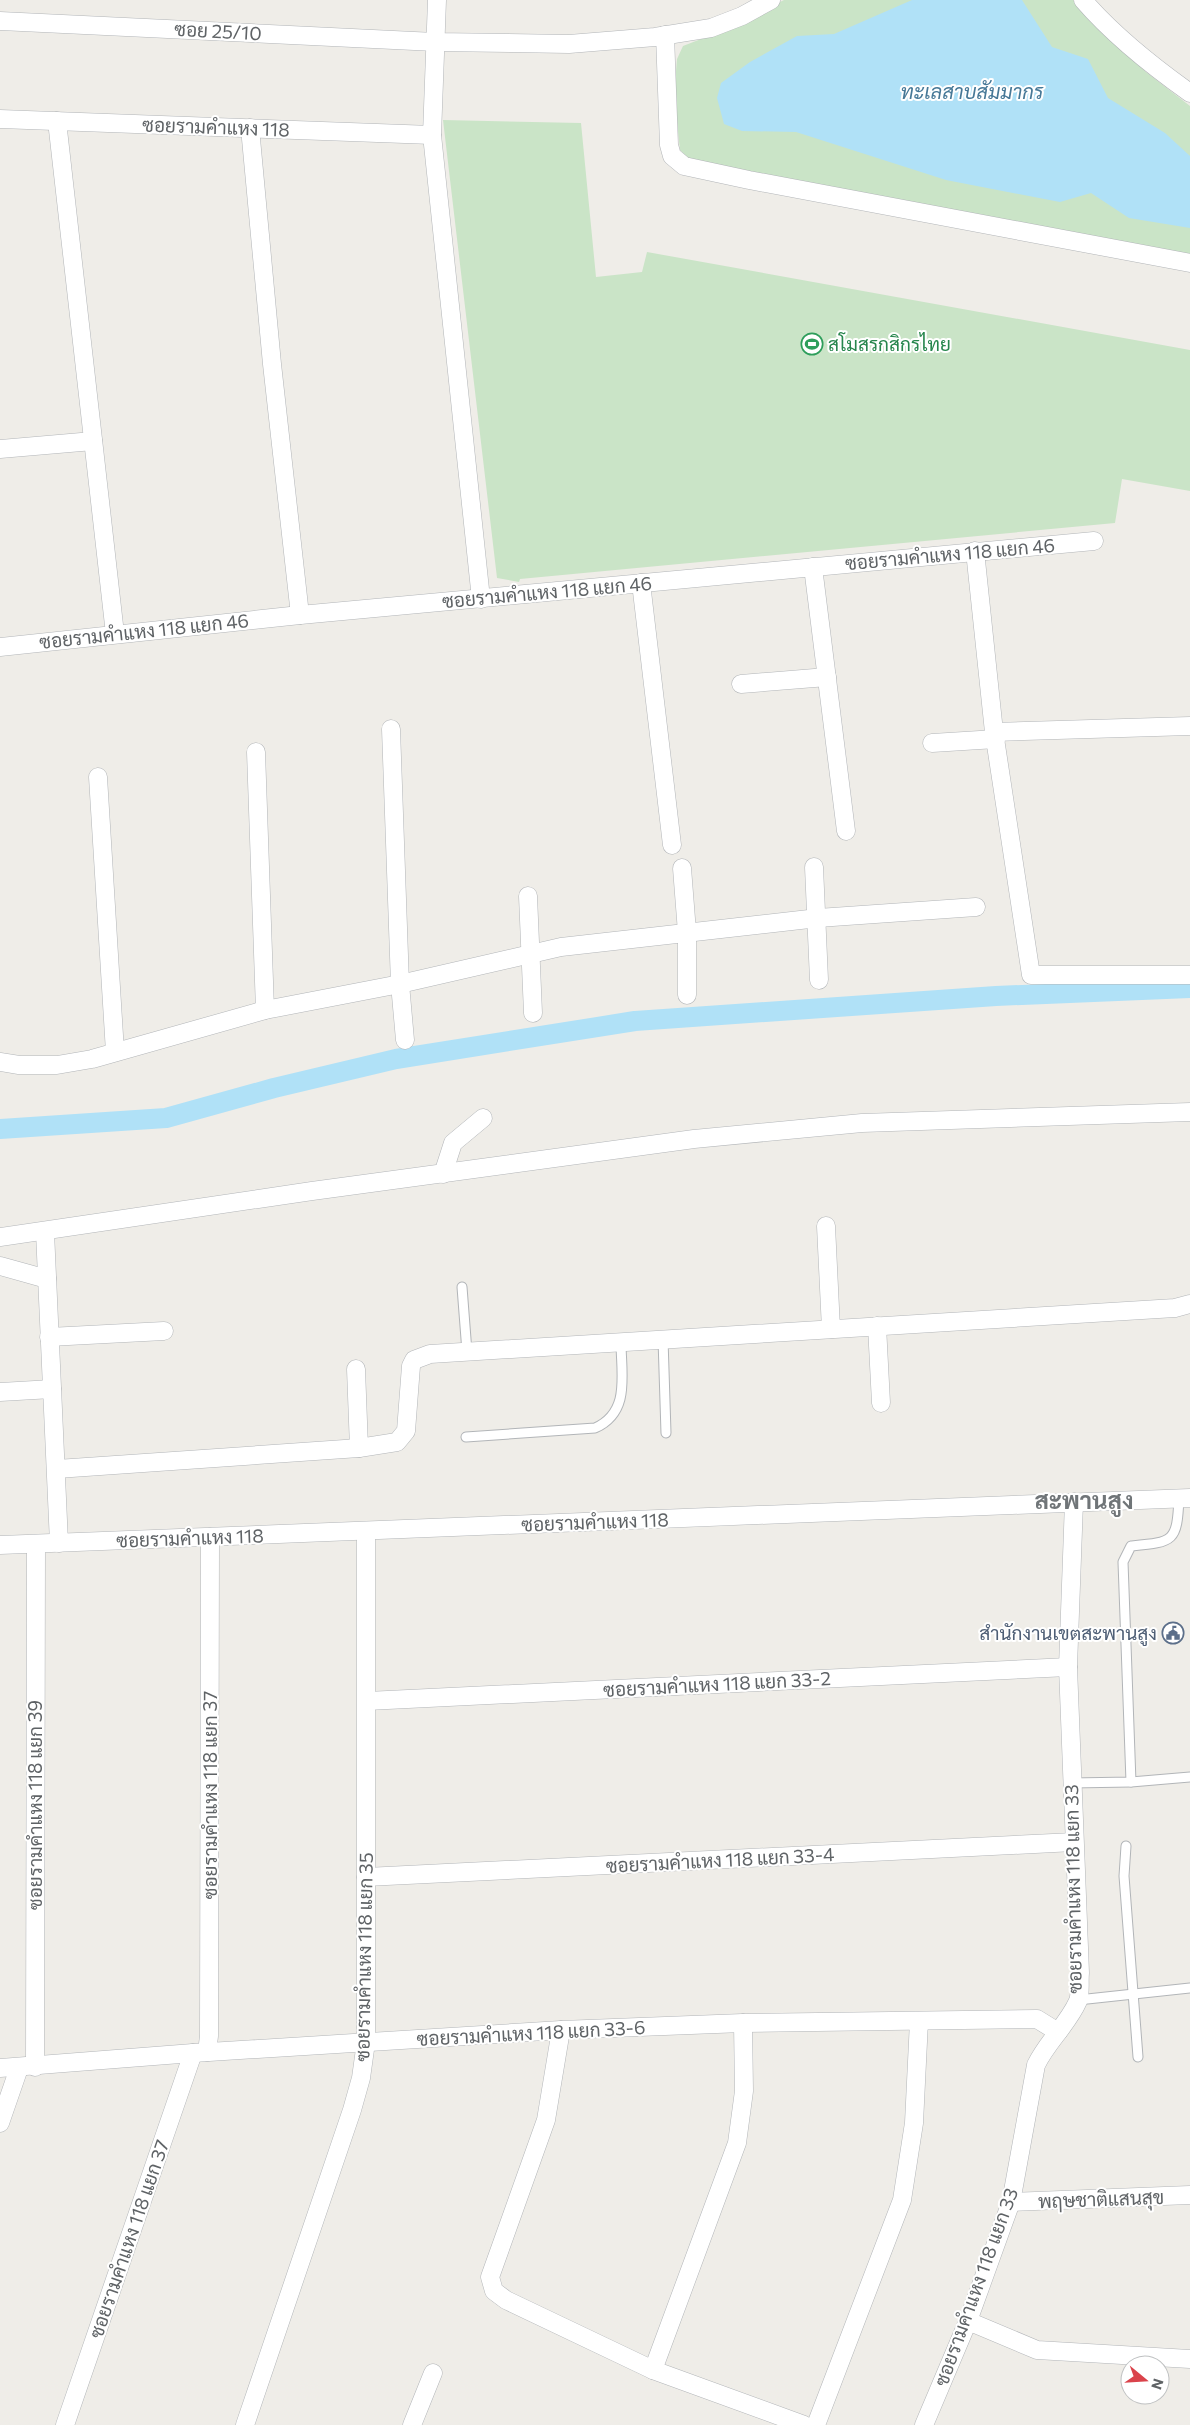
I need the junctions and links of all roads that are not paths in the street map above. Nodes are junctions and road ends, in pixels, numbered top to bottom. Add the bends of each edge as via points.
1 (438, 0) edge
2 (771, 0) edge
3 (1083, 0) edge
4 (0, 21) edge
5 (665, 35) junction
6 (435, 42) junction
7 (1190, 92) edge
8 (0, 119) edge
9 (58, 121) junction
10 (250, 128) junction
11 (432, 135) junction
12 (1190, 263) edge
13 (92, 441) junction
14 (0, 449) edge
15 (1094, 541) dead end
16 (975, 551) junction
17 (813, 567) junction
18 (641, 583) junction
19 (481, 599) junction
20 (300, 615) junction
21 (115, 634) junction
22 (0, 647) edge
23 (827, 677) junction
24 (741, 684) dead end
25 (1190, 726) edge
26 (391, 729) dead end
27 (995, 736) junction
28 (932, 743) dead end
29 (256, 752) dead end
30 (98, 777) dead end
31 (846, 830) dead end
32 (672, 845) dead end
33 (814, 867) dead end
34 (682, 868) dead end
35 (528, 896) dead end
36 (976, 907) dead end
37 (818, 918) junction
38 (687, 932) junction
39 (529, 954) junction
40 (1190, 975) edge
41 (819, 980) dead end
42 (400, 984) junction
43 (687, 994) dead end
44 (265, 1010) junction
45 (533, 1013) dead end
46 (405, 1040) dead end
47 (115, 1052) junction
48 (0, 1062) edge
49 (1190, 1112) edge
50 (483, 1118) dead end
51 (443, 1174) junction
52 (826, 1226) dead end
53 (45, 1232) junction
54 (0, 1237) edge
55 (0, 1266) edge
56 (47, 1280) junction
57 (462, 1288) dead end
58 (1190, 1304) edge
59 (877, 1326) junction
60 (831, 1329) junction
61 (164, 1331) dead end
62 (49, 1337) junction
63 (663, 1339) junction
64 (621, 1342) junction
65 (467, 1352) junction
66 (356, 1369) dead end
67 (52, 1389) junction
68 (0, 1392) edge
69 (881, 1403) dead end
70 (666, 1433) dead end
71 (466, 1437) dead end
72 (359, 1448) junction
73 (57, 1469) junction
74 (1184, 1498) edge
75 (1074, 1502) junction
76 (366, 1531) junction
77 (210, 1537) junction
78 (59, 1543) junction
79 (36, 1544) junction
80 (0, 1546) edge
81 (1068, 1667) junction
82 (367, 1701) junction
83 (1190, 1777) edge
84 (1071, 1782) junction
85 (1131, 1782) junction
86 (1074, 1842) junction
87 (1126, 1846) dead end
88 (366, 1877) junction
89 (1190, 1988) edge
90 (1133, 1994) junction
91 (1078, 2000) junction
92 (919, 2021) junction
93 (743, 2023) junction
94 (561, 2030) junction
95 (1058, 2032) junction
96 (366, 2042) junction
97 (200, 2052) junction
98 (1138, 2057) dead end
99 (27, 2067) junction
100 (0, 2068) edge
101 (0, 2123) edge
102 (1190, 2196) edge
103 (1012, 2202) junction
104 (968, 2321) junction
105 (1190, 2359) edge
106 (654, 2370) junction
107 (432, 2373) dead end
108 (65, 2425) edge
109 (245, 2425) edge
110 (412, 2425) edge
111 (804, 2425) edge
112 (816, 2425) edge
113 (924, 2425) edge

1 - 6 street
2 - 5 street, ซอย 25/10 via 711,28
3 - 7 street via 1154,68
4 - 6 street, ซอย 25/10
5 - 6 street, ซอย 25/10 via 569,44
5 - 12 street via 669,145 672,156 684,166
6 - 11 street
8 - 9 street, ซอยรามคำแหง 118
9 - 10 street, ซอยรามคำแหง 118
9 - 13 street
10 - 11 street, ซอยรามคำแหง 118
10 - 20 street
11 - 19 street
13 - 14 street
13 - 21 street
15 - 16 street, ซอยรามคำแหง 118 แยก 46
16 - 17 street, ซอยรามคำแหง 118 แยก 46
16 - 27 street
17 - 18 street, ซอยรามคำแหง 118 แยก 46
17 - 23 street
18 - 19 street, ซอยรามคำแหง 118 แยก 46
18 - 32 street
19 - 20 street, ซอยรามคำแหง 118 แยก 46
20 - 21 street, ซอยรามคำแหง 118 แยก 46
21 - 22 street, ซอยรามคำแหง 118 แยก 46
23 - 24 street
23 - 31 street
25 - 27 street
26 - 42 street
27 - 28 street
27 - 40 street via 1031,975
29 - 44 street
30 - 47 street
33 - 37 street
34 - 38 street
35 - 39 street
36 - 37 street
37 - 38 street
37 - 41 street
38 - 39 street via 560,947
38 - 43 street
39 - 42 street
39 - 45 street
42 - 44 street
42 - 46 street
44 - 47 street
47 - 48 street via 57,1065
49 - 51 street via 862,1123 694,1139
50 - 51 street via 453,1143
51 - 53 street
52 - 60 street
53 - 54 street
53 - 56 street
55 - 56 street
56 - 62 street
57 - 65 lane
58 - 59 street via 1175,1308
59 - 60 street
59 - 69 street
60 - 63 street
61 - 62 street
62 - 67 street
63 - 64 street
63 - 70 lane
64 - 65 street
64 - 71 lane via 621,1402 605,1423 595,1428
65 - 72 street via 430,1354 414,1360 406,1431 402,1438 397,1442
66 - 72 street
67 - 68 street
67 - 73 street
72 - 73 street
73 - 78 street
74 - 75 street, ซอยรามคำแหง 118
74 - 85 lane via 1172,1537 1156,1544 1131,1546 1123,1562
75 - 76 street, ซอยรามคำแหง 118
75 - 81 street, ซอยรามคำแหง 118 แยก 33
76 - 77 street, ซอยรามคำแหง 118
76 - 82 street, ซอยรามคำแหง 118 แยก 35
77 - 78 street, ซอยรามคำแหง 118
77 - 97 street, ซอยรามคำแหง 118 แยก 37 via 209,2036
78 - 79 street, ซอยรามคำแหง 118
79 - 80 street, ซอยรามคำแหง 118
79 - 99 street, ซอยรามคำแหง 118 แยก 39
81 - 82 street, ซอยรามคำแหง 118 แยก 33-2
81 - 84 street, ซอยรามคำแหง 118 แยก 33
82 - 88 street, ซอยรามคำแหง 118 แยก 35
83 - 85 lane
84 - 85 lane
84 - 86 street, ซอยรามคำแหง 118 แยก 33
86 - 88 street, ซอยรามคำแหง 118 แยก 33-4
86 - 91 street, ซอยรามคำแหง 118 แยก 33 via 1080,1973
87 - 90 lane via 1124,1876
88 - 96 street, ซอยรามคำแหง 118 แยก 35
89 - 90 lane
90 - 91 lane
90 - 98 lane
91 - 95 street, ซอยรามคำแหง 118 แยก 33
92 - 93 street, ซอยรามคำแหง 118 แยก 33-6
92 - 95 street, ซอยรามคำแหง 118 แยก 33-6 via 1037,2019
92 - 112 street via 914,2123 902,2200
93 - 94 street, ซอยรามคำแหง 118 แยก 33-6
93 - 106 street via 744,2091 737,2143
94 - 96 street, ซอยรามคำแหง 118 แยก 33-6
94 - 106 street via 546,2120 490,2277 494,2291 506,2300
95 - 103 street, ซอยรามคำแหง 118 แยก 33 via 1036,2065
96 - 97 street, ซอยรามคำแหง 118 แยก 33-6
96 - 109 street, ซอยรามคำแหง 118 แยก 35 via 352,2110
97 - 99 street, ซอยรามคำแหง 118 แยก 33-6
97 - 108 street, ซอยรามคำแหง 118 แยก 37
99 - 100 street, ซอยรามคำแหง 118 แยก 33-6
99 - 101 street, ซอยรามคำแหง 118 แยก 39
102 - 103 street, พฤษชาติแสนสุข
103 - 104 street, ซอยรามคำแหง 118 แยก 33
104 - 105 street via 1037,2350
104 - 113 street, ซอยรามคำแหง 118 แยก 33
106 - 111 street
107 - 110 street

